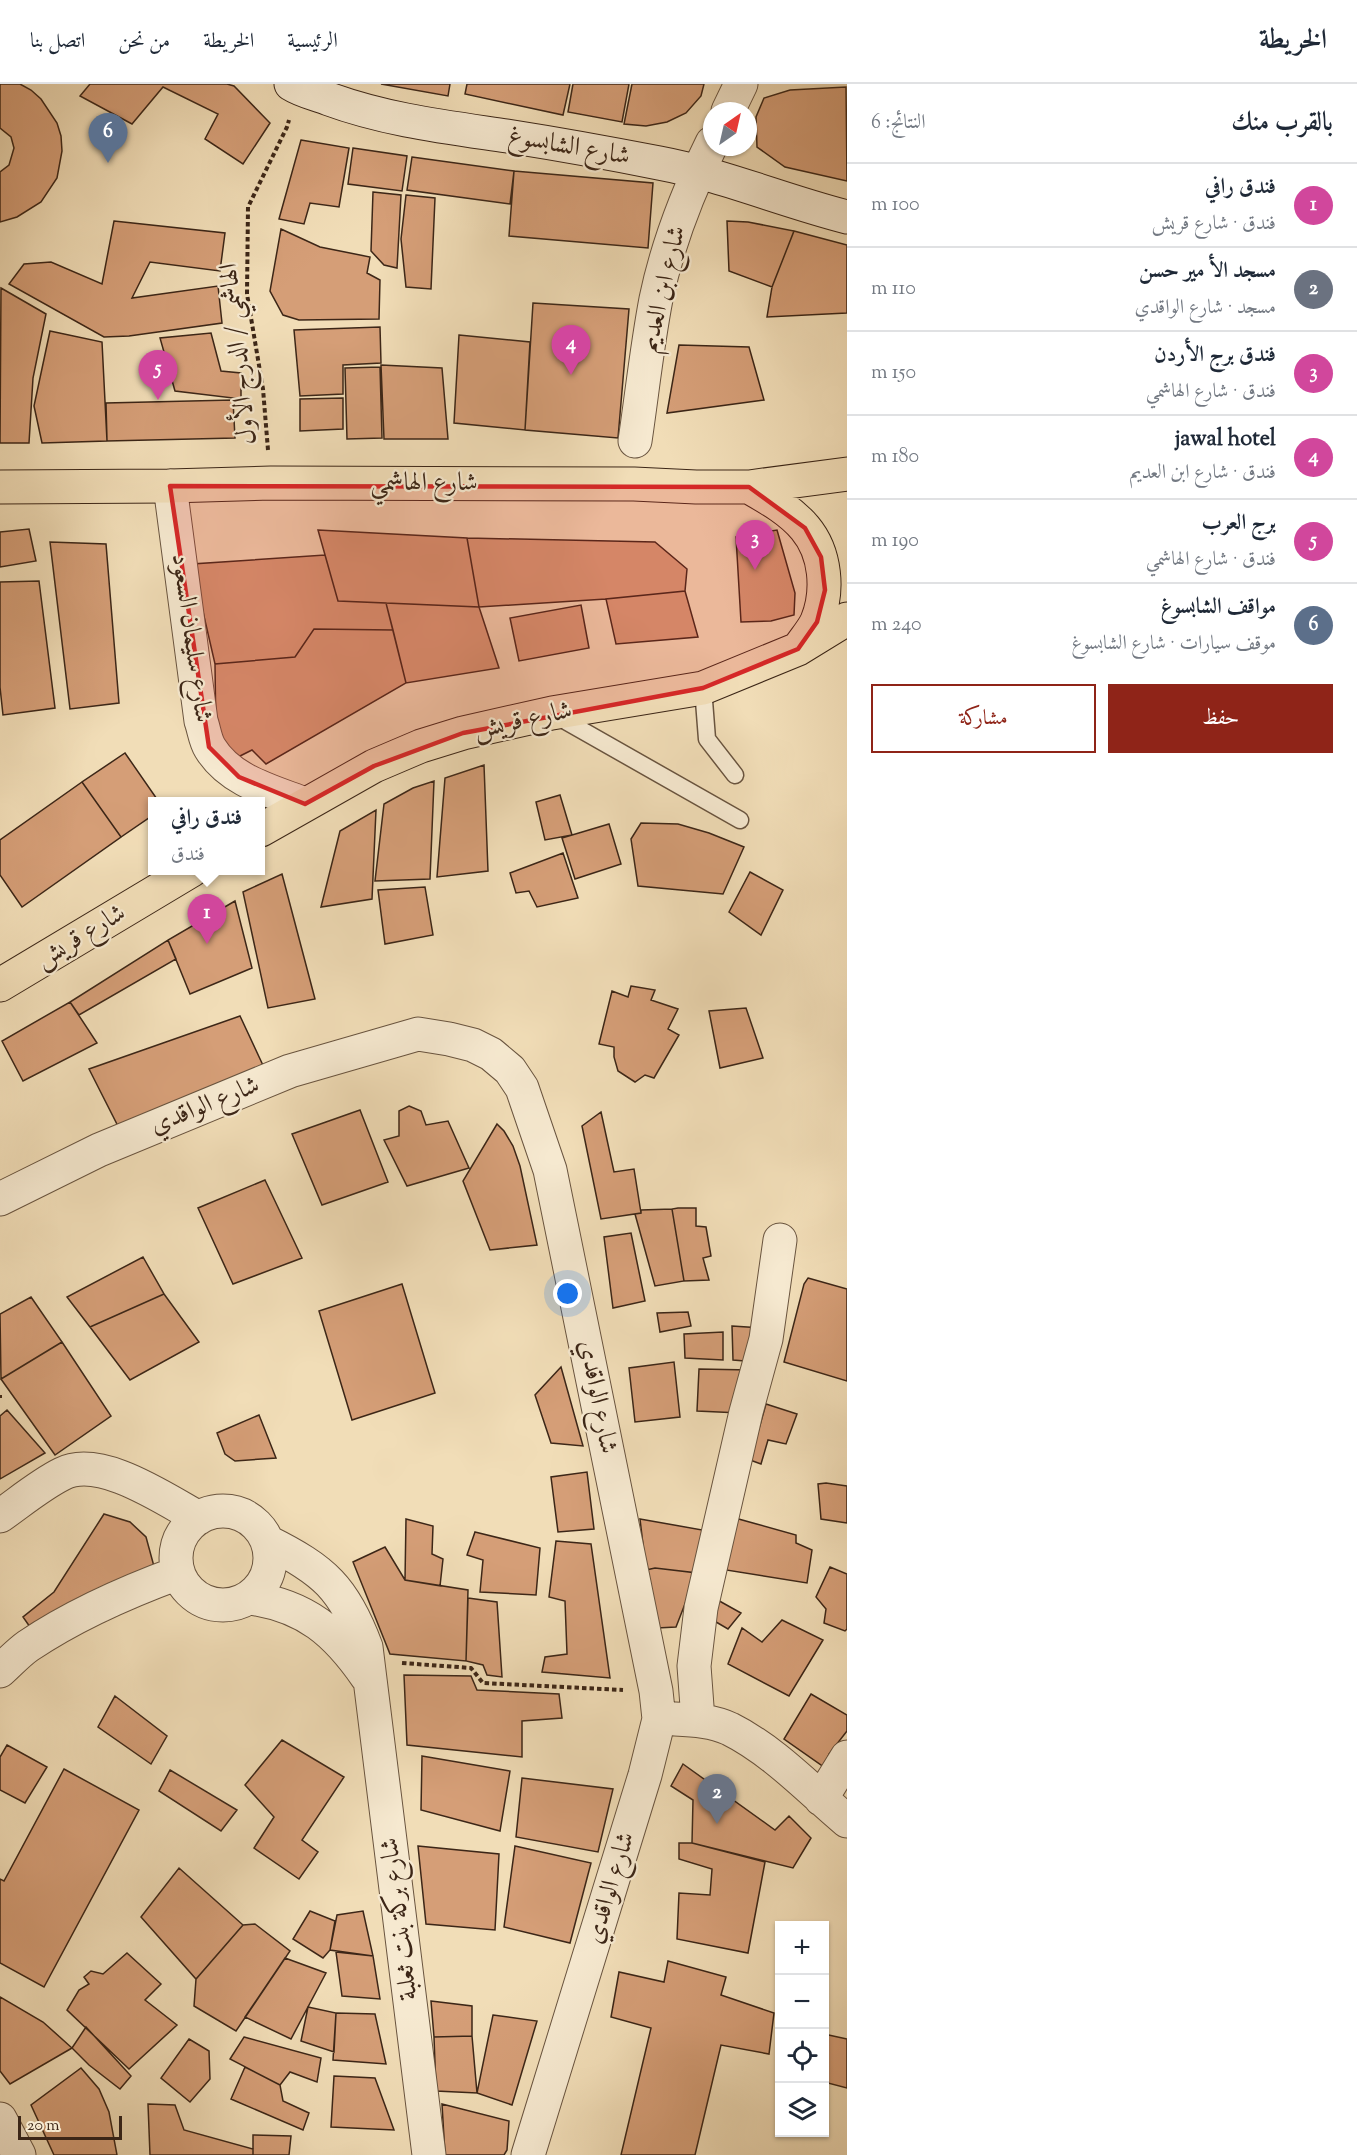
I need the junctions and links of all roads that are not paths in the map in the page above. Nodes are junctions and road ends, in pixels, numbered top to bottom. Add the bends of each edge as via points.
1 (741, 84) edge
2 (293, 85) edge
3 (732, 102) edge
4 (706, 156) edge
5 (698, 172) junction
6 (847, 217) edge
7 (635, 441) dead end
8 (847, 474) edge
9 (170, 486) junction
10 (748, 486) junction
11 (0, 487) edge
12 (847, 619) edge
13 (798, 649) junction
14 (703, 687) junction
15 (552, 713) junction
16 (735, 775) dead end
17 (305, 804) junction
18 (740, 820) dead end
19 (265, 828) edge
20 (184, 875) edge
21 (0, 985) edge
22 (0, 1199) edge
23 (780, 1240) dead end
24 (0, 1516) edge
25 (199, 1518) junction
26 (268, 1542) junction
27 (178, 1573) junction
28 (250, 1598) junction
29 (0, 1671) edge
30 (370, 1672) junction
31 (658, 1705) junction
32 (698, 1720) junction
33 (847, 1757) edge
34 (821, 1799) junction
35 (847, 1821) edge
36 (0, 2120) edge
37 (19, 2155) edge
38 (429, 2155) edge
39 (528, 2155) edge

1 - 3 street
2 - 5 street, شارع الشابسوغ via 382,116
4 - 5 street, شارع ابن العديم
5 - 6 street, شارع الشابسوغ
5 - 7 street, شارع ابن العديم via 665,262 656,300
8 - 10 main road, شارع الهاشمي
9 - 10 main road, شارع الهاشمي
9 - 11 main road, شارع الهاشمي
9 - 17 street, شارع سليمان السعود via 201,721 209,747 239,777
10 - 13 main road via 781,506 805,528 821,557 825,590 817,622
12 - 13 main road
13 - 14 main road, شارع قريش
14 - 15 main road, شارع قريش
14 - 16 lane via 707,739
15 - 17 main road, شارع قريش via 421,746 374,766
15 - 18 lane
17 - 19 main road, شارع قريش
20 - 21 main road, شارع قريش
22 - 31 street, شارع الواقدي via 99,1150 290,1071 418,1034 473,1045 491,1054 510,1070 522,1088 550,1170
23 - 32 street via 766,1339 701,1608 694,1666
24 - 25 street via 63,1473 80,1469 97,1470 134,1482
25 - 26 street via 214,1512 247,1517
25 - 27 street via 179,1542
26 - 28 street via 271,1563 265,1583
26 - 30 street, شارع بركة بنت ثعلبة via 318,1570 340,1593 356,1619
27 - 28 street via 190,1592 208,1604 230,1606
27 - 29 street via 62,1626 27,1647
28 - 30 street, شارع بركة بنت ثعلبة via 275,1602 313,1621
30 - 38 street, شارع بركة بنت ثعلبة
31 - 32 street
31 - 39 street, شارع الواقدي via 645,1775
32 - 34 street via 730,1729 771,1755
33 - 34 street
34 - 35 street
36 - 37 street

